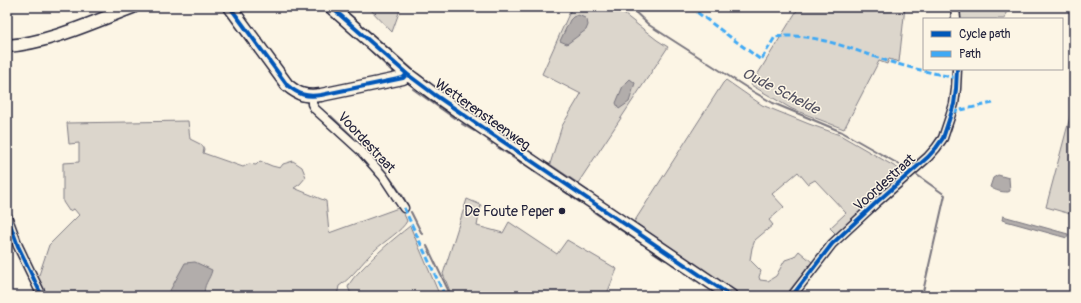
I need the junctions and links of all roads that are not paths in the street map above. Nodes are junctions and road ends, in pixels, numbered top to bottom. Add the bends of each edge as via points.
1 (133, 7) edge
2 (230, 7) edge
3 (331, 7) edge
4 (955, 7) edge
5 (956, 18) edge
6 (7, 46) edge
7 (957, 70) edge
8 (407, 74) junction
9 (312, 96) junction
10 (404, 208) dead end
11 (7, 216) edge
12 (42, 296) edge
13 (731, 296) edge
14 (792, 296) edge

1 - 6 street via 42,40
2 - 9 street via 287,85 299,94
3 - 8 street, Wetterensteenweg
4 - 5 street
7 - 14 street, Voordestraat via 953,108 943,138 936,148 832,244
8 - 9 street via 403,78
8 - 13 street, Wetterensteenweg
9 - 10 street, Voordestraat via 312,104 316,109 361,151 383,176
11 - 12 street

